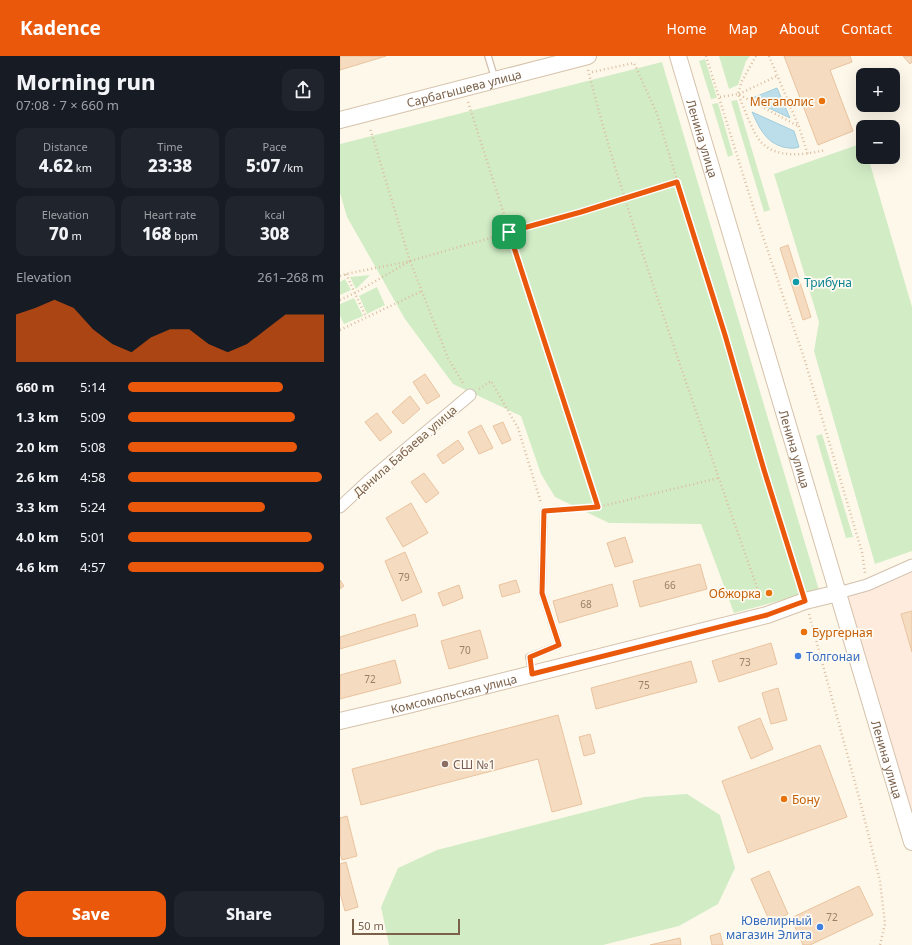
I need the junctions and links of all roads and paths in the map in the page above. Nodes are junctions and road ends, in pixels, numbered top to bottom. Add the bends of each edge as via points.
1 (488, 56) edge
2 (586, 56) edge
3 (678, 56) edge
4 (706, 56) edge
5 (756, 56) edge
6 (769, 56) edge
7 (634, 63) dead end
8 (777, 76) junction
9 (495, 80) junction
10 (464, 88) junction
11 (738, 94) junction
12 (720, 97) junction
13 (366, 114) junction
14 (340, 120) edge
15 (799, 127) junction
16 (825, 150) dead end
17 (808, 155) junction
18 (677, 182) junction
19 (625, 198) junction
20 (509, 232) junction
21 (410, 261) junction
22 (346, 274) junction
23 (340, 276) edge
24 (422, 291) dead end
25 (355, 293) junction
26 (340, 300) edge
27 (366, 317) junction
28 (340, 328) edge
29 (470, 395) dead end
30 (718, 478) junction
31 (340, 507) edge
32 (598, 507) junction
33 (544, 511) joint
34 (912, 565) edge
35 (867, 585) junction
36 (838, 592) junction
37 (805, 601) junction
38 (767, 615) junction
39 (532, 674) junction
40 (340, 721) edge
41 (912, 842) edge
42 (880, 945) edge

1 - 9 lane
2 - 9 main road, Сарбагышева улица
2 - 19 path
3 - 36 main road, Ленина улица
4 - 12 path
5 - 11 path
6 - 8 path
7 - 18 path via 657,114
8 - 11 path
8 - 15 path
9 - 10 main road, Сарбагышева улица
10 - 13 main road, Сарбагышева улица
10 - 20 path
11 - 12 path
11 - 15 path
11 - 17 path via 760,141 781,153
12 - 35 path via 756,216 805,360 862,552
13 - 14 main road, Сарбагышева улица
13 - 21 path
15 - 17 path
16 - 17 path
18 - 19 path
18 - 37 path
19 - 20 path
19 - 30 path
20 - 21 path
20 - 32 path
21 - 22 path
21 - 25 path
22 - 23 path
22 - 25 path
24 - 27 path
25 - 26 path
25 - 27 path
27 - 28 path
29 - 31 street, Данила Бабаева улица
30 - 32 path
30 - 38 path
32 - 33 path
33 - 39 lane via 542,593 559,645 530,657
34 - 35 street, Комсомольская улица
35 - 36 street, Комсомольская улица
36 - 37 main road, Комсомольская улица
36 - 41 main road, Ленина улица
37 - 38 main road, Комсомольская улица
37 - 42 path via 880,881 885,924
38 - 39 main road, Комсомольская улица
39 - 40 main road, Комсомольская улица

